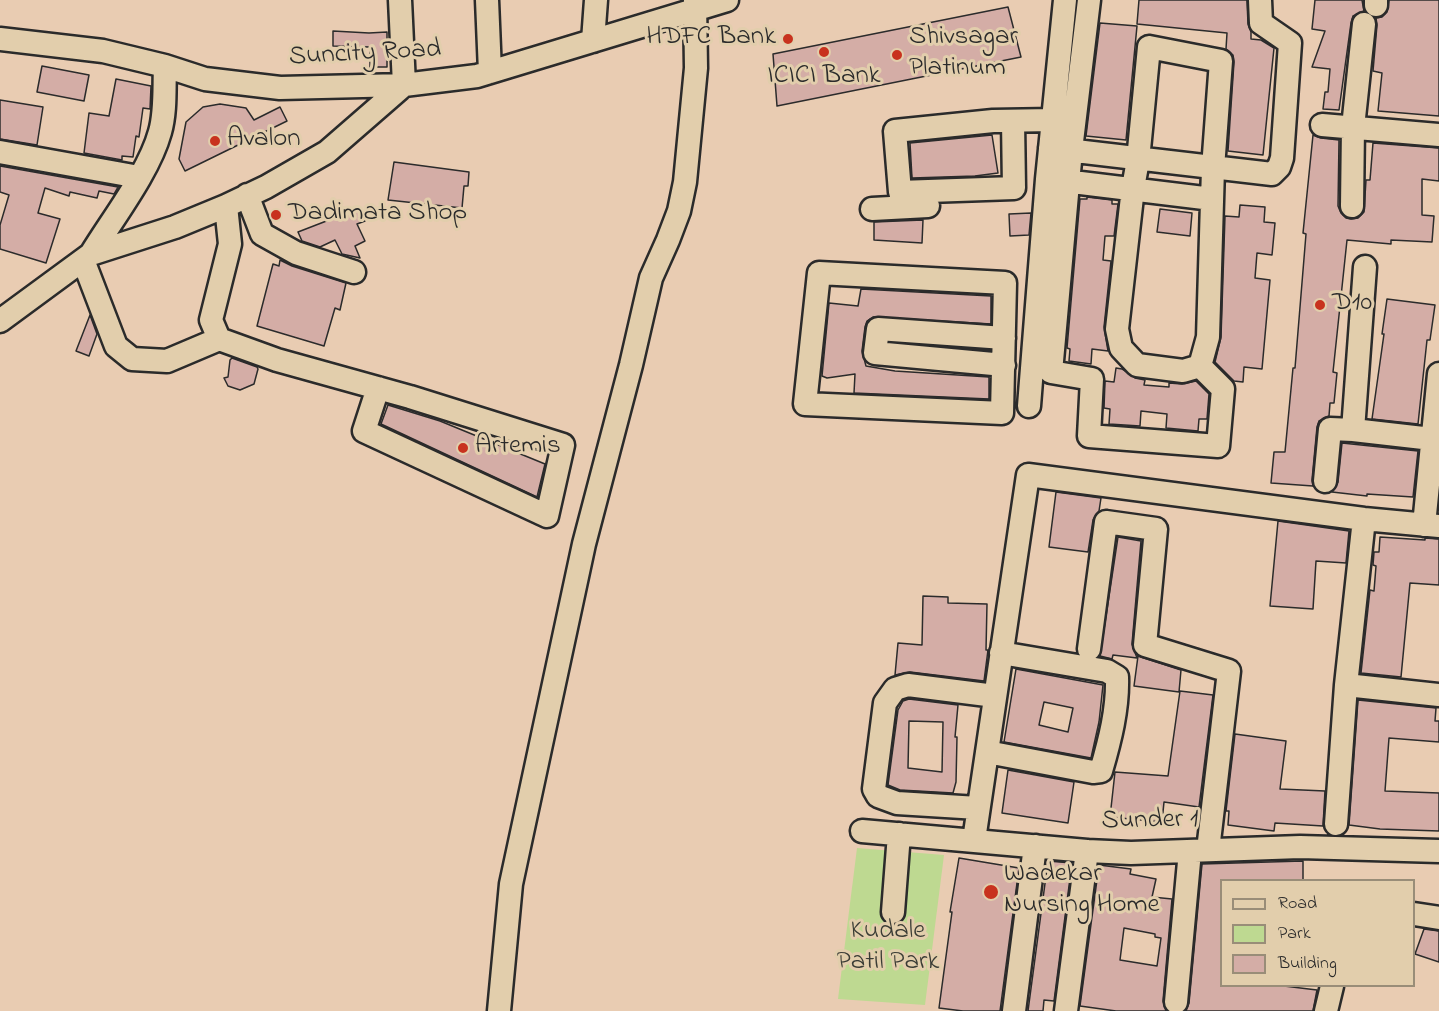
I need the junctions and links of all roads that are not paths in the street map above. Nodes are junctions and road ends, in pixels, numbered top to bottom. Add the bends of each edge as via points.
1 (400, 0) edge
2 (486, 0) edge
3 (596, 0) edge
4 (727, 0) edge
5 (1065, 0) edge
6 (1089, 0) edge
7 (1260, 0) edge
8 (694, 6) edge
9 (1372, 10) edge
10 (0, 39) edge
11 (593, 41) junction
12 (165, 66) junction
13 (490, 72) junction
14 (404, 85) junction
15 (1044, 120) junction
16 (1013, 121) junction
17 (1322, 125) dead end
18 (1353, 128) junction
19 (1439, 135) edge
20 (1060, 149) junction
21 (0, 153) edge
22 (1138, 160) junction
23 (1213, 168) junction
24 (139, 177) junction
25 (1058, 181) junction
26 (1133, 188) junction
27 (247, 195) junction
28 (1212, 199) junction
29 (226, 206) junction
30 (1352, 206) dead end
31 (872, 209) dead end
32 (87, 257) junction
33 (1365, 267) dead end
34 (354, 272) dead end
35 (0, 321) edge
36 (219, 339) junction
37 (1004, 352) junction
38 (1032, 354) junction
39 (1200, 366) junction
40 (1439, 375) edge
41 (378, 388) junction
42 (1029, 406) dead end
43 (1353, 430) junction
44 (1432, 439) junction
45 (1325, 481) dead end
46 (1364, 519) junction
47 (1432, 526) edge
48 (1089, 649) dead end
49 (1001, 653) junction
50 (1346, 685) junction
51 (1439, 695) edge
52 (995, 696) junction
53 (987, 752) junction
54 (978, 808) junction
55 (1336, 824) dead end
56 (862, 831) dead end
57 (899, 834) junction
58 (974, 840) junction
59 (1035, 846) junction
60 (1199, 850) junction
61 (1439, 850) edge
62 (1087, 851) junction
63 (893, 912) dead end
64 (1415, 914) edge
65 (1439, 918) edge
66 (1332, 987) edge
67 (1176, 1002) dead end
68 (499, 1011) edge
69 (1014, 1011) edge
70 (1066, 1011) edge
71 (1326, 1011) edge

1 - 14 street
2 - 13 street
3 - 11 street
4 - 8 street, Suncity Road
5 - 15 street
6 - 20 street
7 - 23 street via 1260,23 1290,43 1282,158 1272,174
8 - 11 street, Suncity Road
8 - 68 street via 696,68 685,182 679,211 651,278 584,544 511,884
9 - 18 street
10 - 12 street, Suncity Road via 103,51
11 - 13 street, Suncity Road
12 - 14 street, Suncity Road via 205,79 280,88
12 - 24 street via 161,129
13 - 14 street, Suncity Road
14 - 27 street via 327,152
15 - 16 street
15 - 20 street
15 - 31 street via 1032,199
16 - 16 street via 895,131 900,192 1014,188
17 - 18 street
18 - 19 street
18 - 30 street
20 - 22 street
20 - 25 street
21 - 24 street
22 - 23 street
22 - 23 street via 1149,47 1221,61
22 - 26 street
23 - 28 street
24 - 32 street
25 - 26 street
25 - 38 street
25 - 39 street via 1051,372 1092,379 1089,436 1218,446 1223,389
26 - 28 street
26 - 39 street via 1117,329 1121,348 1137,365 1183,371
27 - 29 street
27 - 34 street via 262,234 296,253
28 - 39 street via 1208,337
29 - 32 street
29 - 36 street via 230,244 211,320
32 - 35 street
32 - 36 street via 116,346 132,358 167,361
33 - 43 street
36 - 41 street
37 - 37 street via 1005,283 819,273 805,404 1002,413
37 - 38 street
38 - 42 street
40 - 44 street
41 - 41 street via 563,445 547,516 364,431
43 - 44 street
43 - 45 street via 1330,429
44 - 47 street
46 - 47 street
46 - 49 street via 1028,475
46 - 50 street
48 - 60 street via 1106,522 1156,529 1145,645 1229,671
49 - 52 street
49 - 53 street via 1107,671 1117,677 1114,715 1101,771
50 - 51 street
50 - 55 street
52 - 53 street
52 - 54 street via 908,685 895,688 885,703 882,722 874,789 878,796 897,803
53 - 54 street
54 - 58 street
56 - 57 street, Sunder 1
57 - 58 street, Sunder 1
57 - 63 street
58 - 59 street, Sunder 1
59 - 62 street, Sunder 1
59 - 69 street
60 - 61 street, Sunder 1
60 - 62 street, Sunder 1
60 - 67 street
62 - 70 street
64 - 65 street
66 - 71 street

